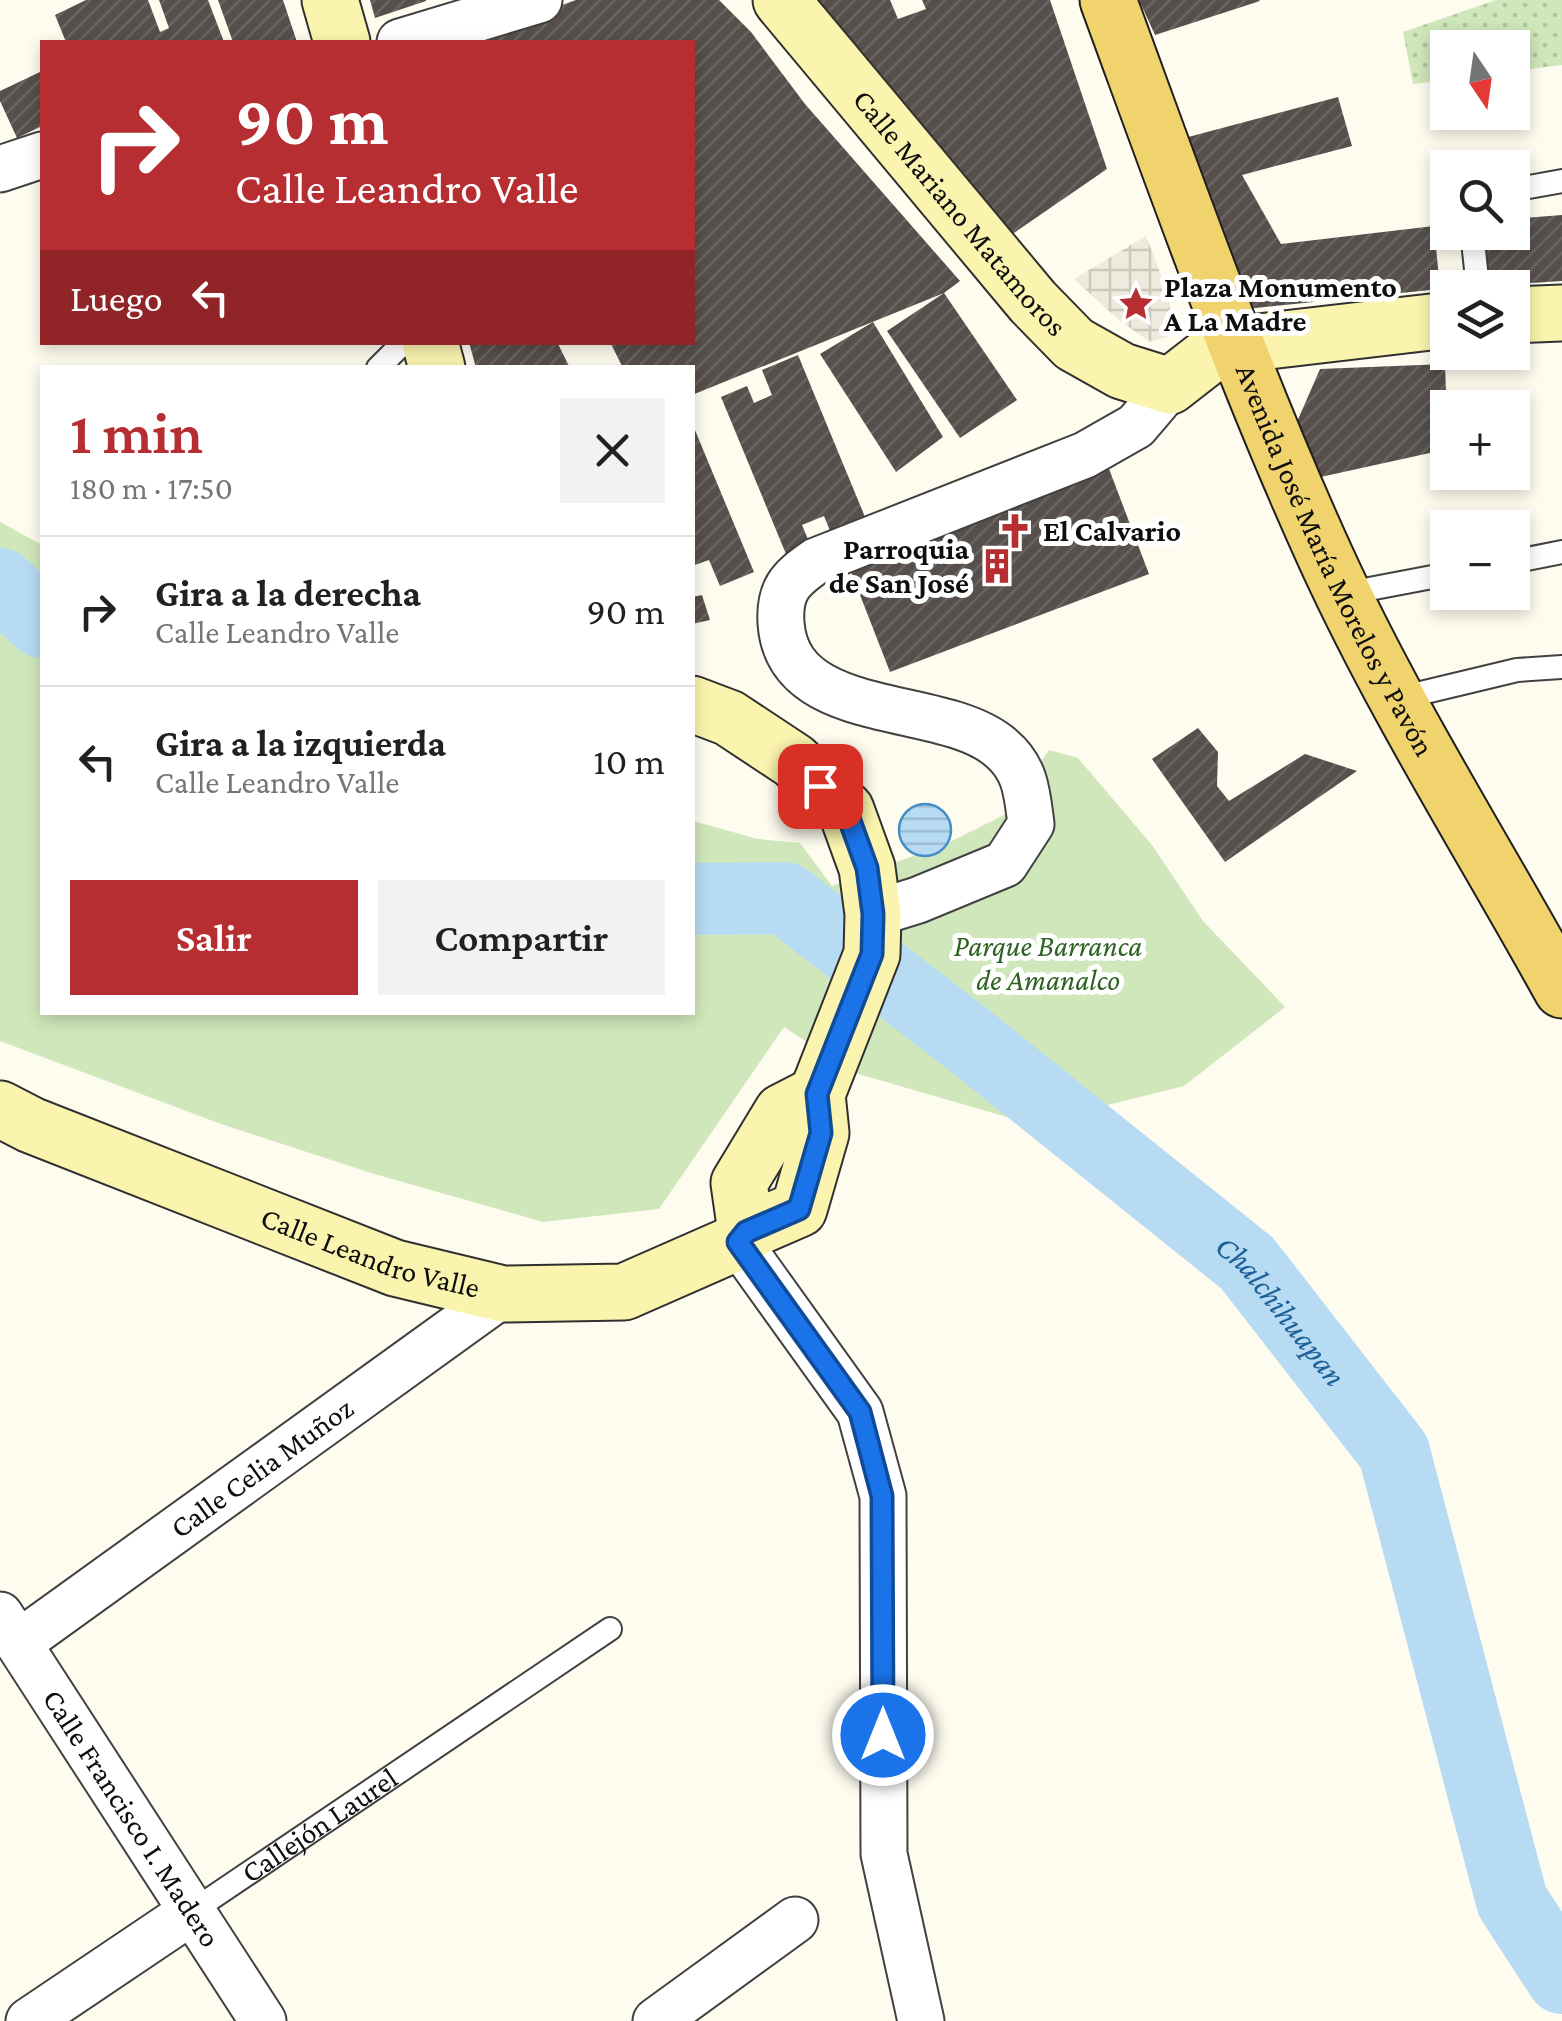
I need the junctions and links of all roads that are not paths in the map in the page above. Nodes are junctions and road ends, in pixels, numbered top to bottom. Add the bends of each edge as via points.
1 (330, 0) edge
2 (539, 0) edge
3 (781, 0) edge
4 (1108, 0) edge
5 (341, 40) edge
6 (407, 40) edge
7 (40, 156) edge
8 (0, 169) edge
9 (1562, 181) edge
10 (1530, 187) edge
11 (1562, 313) edge
12 (1530, 314) edge
13 (1430, 322) edge
14 (1234, 344) junction
15 (401, 345) edge
16 (381, 365) edge
17 (1170, 386) junction
18 (1562, 552) edge
19 (1530, 558) edge
20 (1430, 577) edge
21 (1343, 594) junction
22 (1562, 667) edge
23 (1396, 699) junction
24 (695, 705) edge
25 (872, 934) junction
26 (1562, 990) edge
27 (0, 1109) edge
28 (742, 1237) junction
29 (503, 1294) junction
30 (10, 1628) edge
31 (610, 1629) dead end
32 (192, 1912) junction
33 (794, 1920) dead end
34 (29, 2021) edge
35 (263, 2021) edge
36 (656, 2021) edge
37 (922, 2021) edge

1 - 5 street
2 - 6 street
3 - 17 street, Calle Mariano Matamoros via 1074,344 1122,371
4 - 14 main road, Avenida José María Morelos y Pavón
7 - 8 street
9 - 10 lane
11 - 12 street
13 - 14 street
14 - 17 street
14 - 21 main road, Avenida José María Morelos y Pavón
15 - 16 lane
17 - 25 street via 1136,426 1085,455 816,561 782,594 781,628 795,664 827,690 950,724 1000,746 1024,774 1032,824 1005,864 918,900
18 - 19 lane
20 - 21 lane
21 - 23 main road, Avenida José María Morelos y Pavón
22 - 23 lane via 1517,670
23 - 26 main road, Avenida José María Morelos y Pavón
24 - 25 street, Calle Leandro Valle via 730,718 794,761 846,810 867,868
25 - 28 street, Calle Leandro Valle via 819,1089 821,1133 799,1209
27 - 29 street, Calle Leandro Valle via 395,1268
28 - 29 street, Calle Leandro Valle via 624,1292
28 - 37 street via 860,1412 882,1496 884,1854
29 - 30 street, Calle Celia Muñoz
30 - 32 street, Calle Francisco I. Madero
31 - 32 lane, Callejón Laurel
32 - 34 street, Callejón Laurel
32 - 35 street, Calle Francisco I. Madero
33 - 36 street

